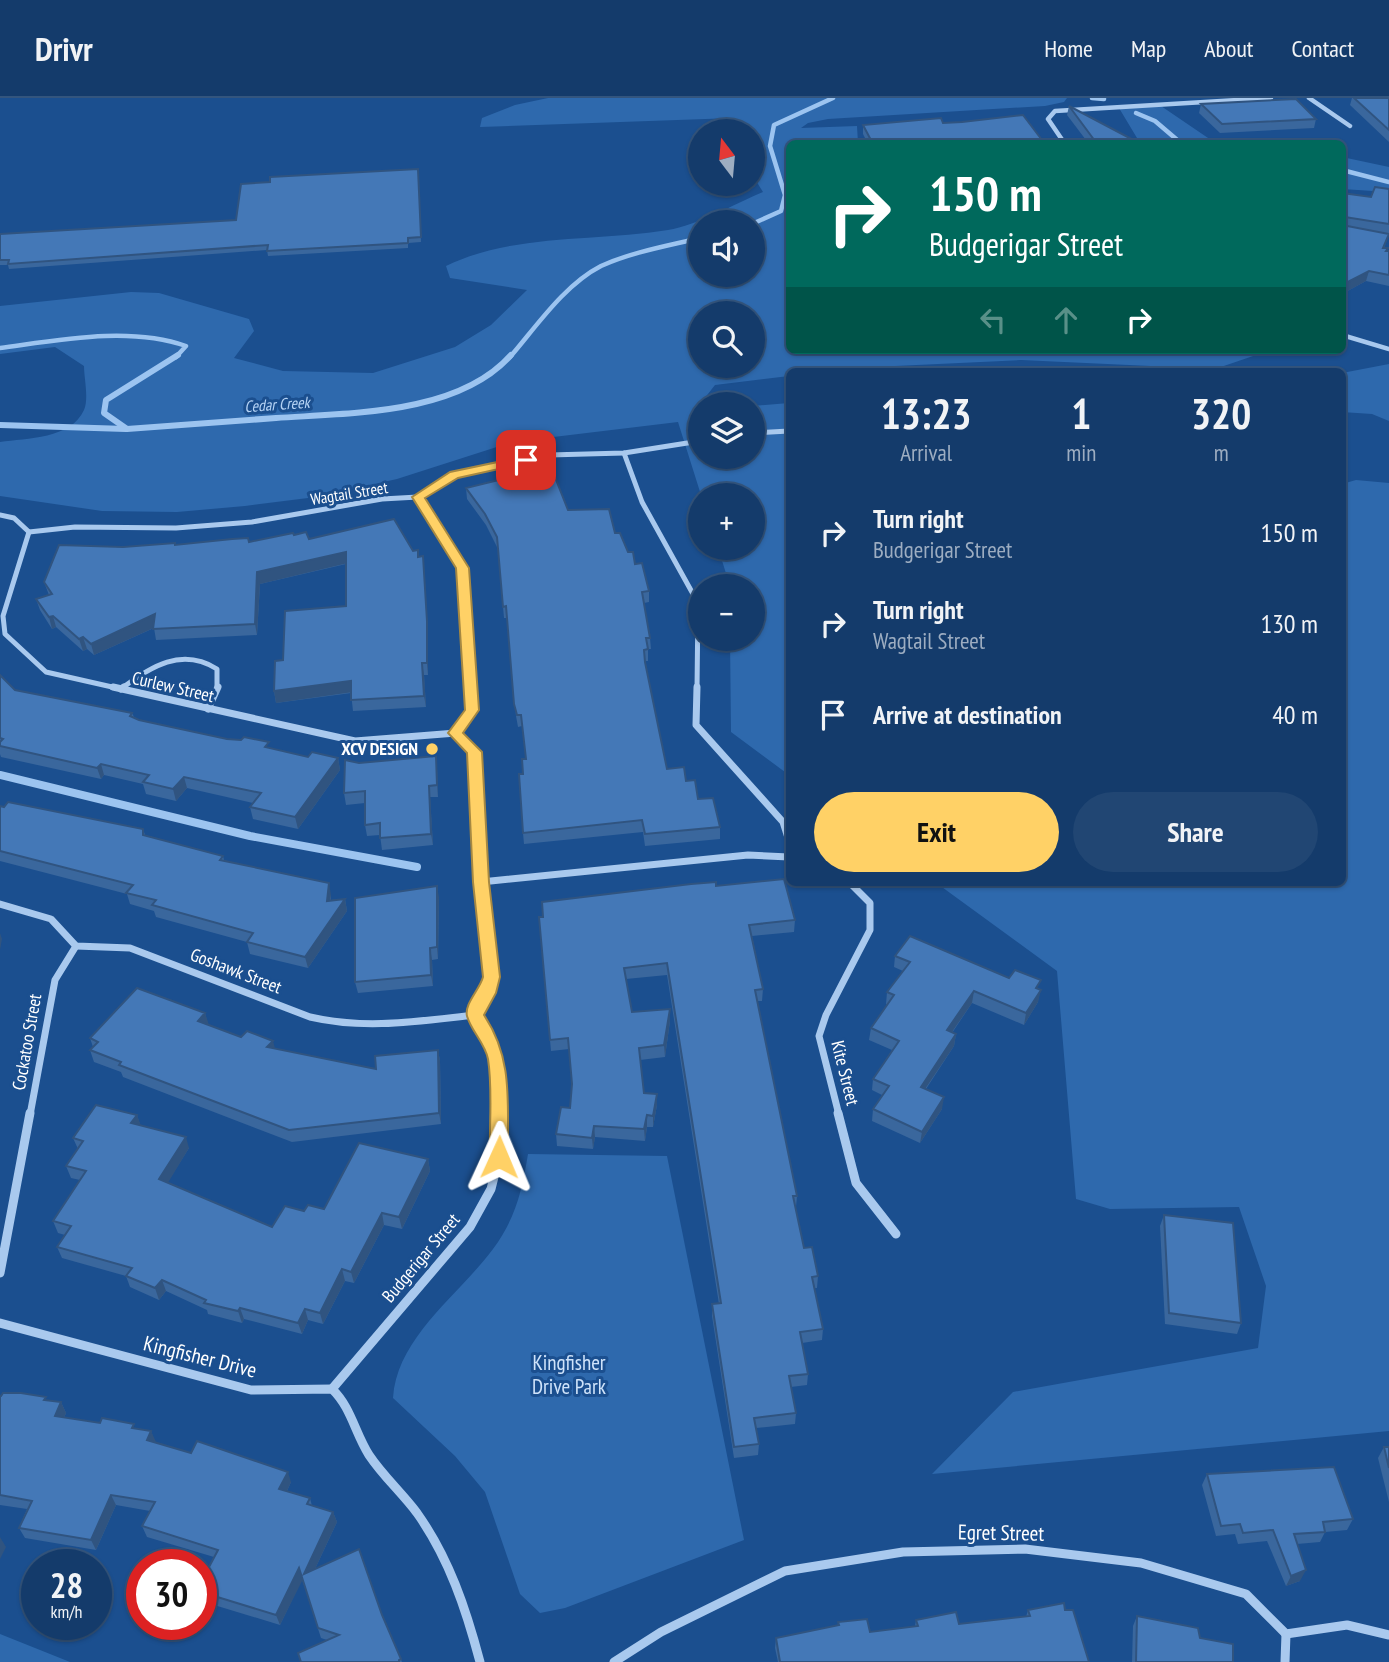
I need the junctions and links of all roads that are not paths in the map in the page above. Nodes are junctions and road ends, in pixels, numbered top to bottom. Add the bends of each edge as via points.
1 (1271, 98) edge
2 (1309, 98) edge
3 (1350, 126) dead end
4 (1062, 140) edge
5 (1346, 336) edge
6 (1389, 349) edge
7 (786, 431) edge
8 (765, 432) edge
9 (688, 443) edge
10 (624, 453) junction
11 (418, 497) junction
12 (0, 515) edge
13 (29, 532) junction
14 (121, 689) junction
15 (208, 709) junction
16 (456, 733) junction
17 (786, 832) edge
18 (786, 858) edge
19 (481, 882) junction
20 (853, 886) edge
21 (0, 905) edge
22 (76, 946) junction
23 (475, 1015) junction
24 (896, 1234) dead end
25 (0, 1273) edge
26 (0, 1323) edge
27 (332, 1389) junction
28 (1286, 1634) junction
29 (1389, 1635) edge
30 (480, 1662) edge
31 (614, 1662) edge
32 (1285, 1662) edge

1 - 4 street via 1068,109 1048,119
2 - 3 street
5 - 6 street
7 - 8 street
9 - 10 street, Wagtail Street
10 - 11 street, Wagtail Street via 549,455 454,475
10 - 17 street via 642,502 698,603 696,725 783,822
11 - 13 street, Wagtail Street via 252,522
11 - 16 street via 462,568 472,710
12 - 13 street via 14,518
13 - 14 street, Curlew Street via 3,616 5,634 46,673
14 - 15 street, Curlew Street
14 - 15 street via 155,664 198,659 217,669 220,680
15 - 16 street, Curlew Street via 355,741
16 - 19 street via 475,752
18 - 19 street via 748,855
19 - 23 street via 492,977
20 - 24 street, Kite Street via 870,903 870,930 819,1037 856,1183
21 - 22 street via 51,919
22 - 23 street, Goshawk Street via 130,948 324,1021 360,1026
22 - 25 street, Cockatoo Street via 55,980
23 - 27 street, Budgerigar Street via 497,1059 499,1157 491,1189 470,1227
26 - 27 street, Kingfisher Drive via 251,1390
27 - 30 street via 346,1405 363,1446 418,1514 442,1554 462,1600
28 - 29 street via 1347,1625
28 - 31 street, Egret Street via 1246,1594 1141,1563 1025,1549 902,1552 785,1571 662,1632
28 - 32 street

